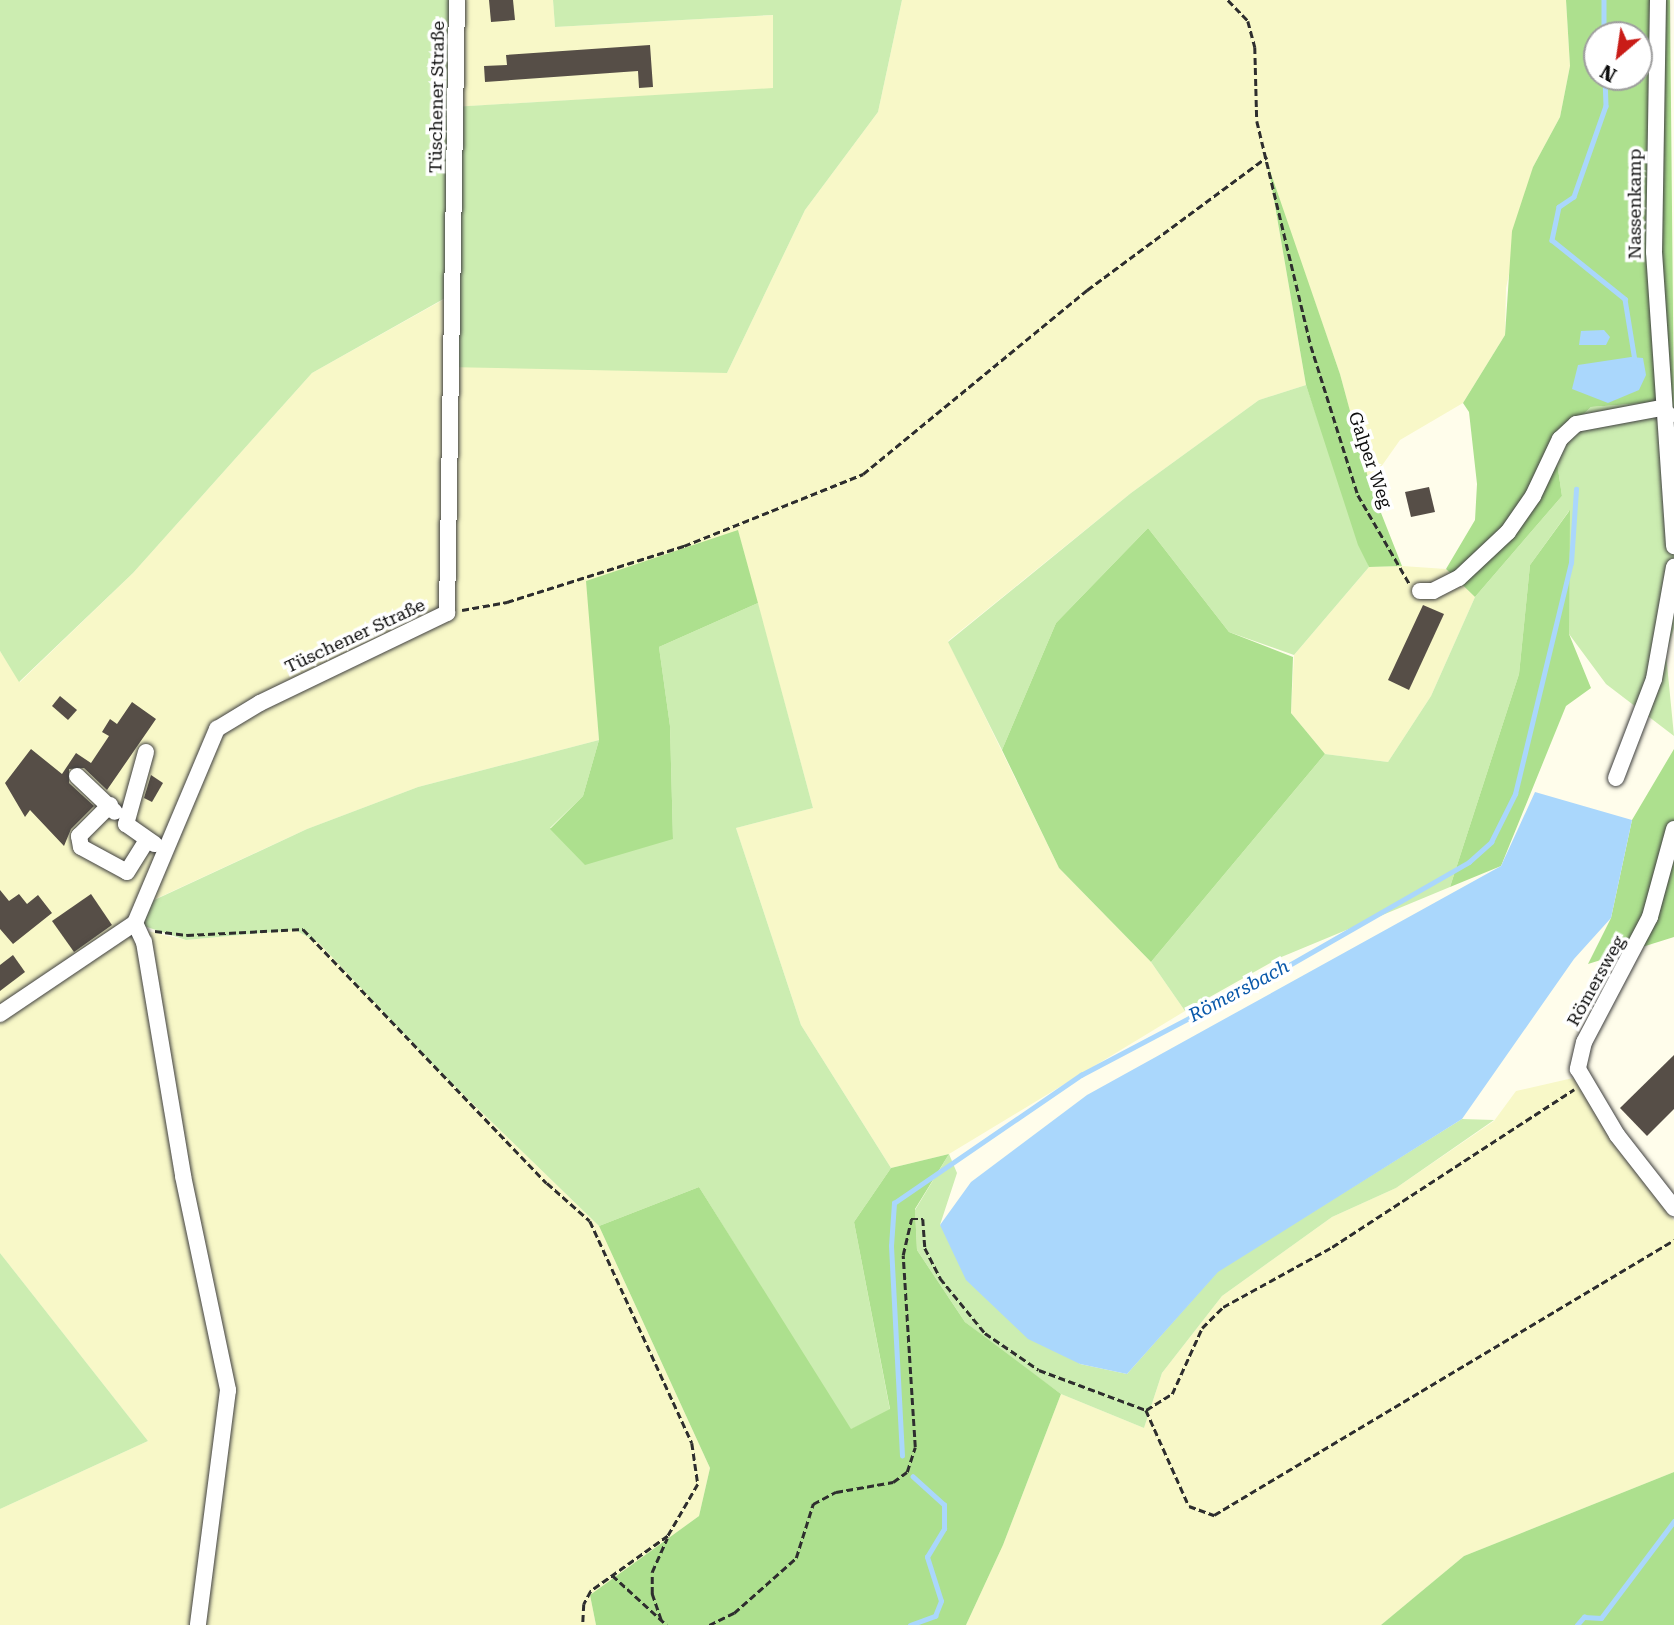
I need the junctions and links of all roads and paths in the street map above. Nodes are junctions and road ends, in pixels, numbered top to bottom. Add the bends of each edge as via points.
1 (457, 0) edge
2 (1228, 0) edge
3 (1658, 0) edge
4 (1267, 157) junction
5 (1661, 408) junction
6 (1674, 419) edge
7 (1674, 546) edge
8 (1674, 567) edge
9 (1420, 591) joint
10 (447, 613) junction
11 (146, 752) dead end
12 (77, 776) dead end
13 (1616, 778) dead end
14 (110, 806) junction
15 (125, 824) junction
16 (1674, 829) edge
17 (147, 840) junction
18 (163, 847) junction
19 (135, 923) junction
20 (0, 1014) edge
21 (1584, 1082) junction
22 (1674, 1208) edge
23 (1674, 1240) edge
24 (1146, 1410) junction
25 (668, 1536) junction
26 (611, 1574) junction
27 (661, 1620) junction
28 (198, 1625) edge
29 (583, 1625) edge
30 (667, 1625) edge
31 (709, 1625) edge

1 - 10 street, Tüschener Straße
2 - 4 path, Galper Weg via 1248,21 1255,47 1254,105
3 - 5 street, Nassenkamp via 1654,252
4 - 9 path, Galper Weg via 1311,346 1358,495 1396,569
4 - 10 path via 1087,290 863,474 684,546 507,602
5 - 6 street
5 - 7 street, Nassenkamp via 1669,428
5 - 9 street via 1588,420 1567,430 1508,532 1459,578 1433,591
8 - 13 street via 1654,679
10 - 18 street, Tüschener Straße via 260,703 217,729
11 - 15 street
12 - 14 street
14 - 15 street
14 - 17 street via 79,836 80,847 127,872
15 - 17 street
16 - 21 street, Römersweg via 1638,944 1584,1042 1578,1069
17 - 18 street
18 - 19 street, Tüschener Straße
19 - 20 street
19 - 25 path via 152,931 187,935 303,929 547,1184 590,1221 692,1443 698,1484
19 - 28 street via 144,942 183,1176 228,1390
21 - 22 street via 1655,1190
21 - 24 path via 1332,1247 1223,1307 1202,1328 1172,1394
23 - 24 path via 1214,1515 1189,1506
24 - 31 path via 1039,1370 985,1333 940,1278 925,1248 923,1219 911,1219 903,1255 915,1447 907,1472 893,1482 836,1492 813,1504 796,1558 734,1613
25 - 26 path
25 - 27 path via 652,1572 652,1594
26 - 27 path
26 - 29 path via 584,1604
27 - 30 path

